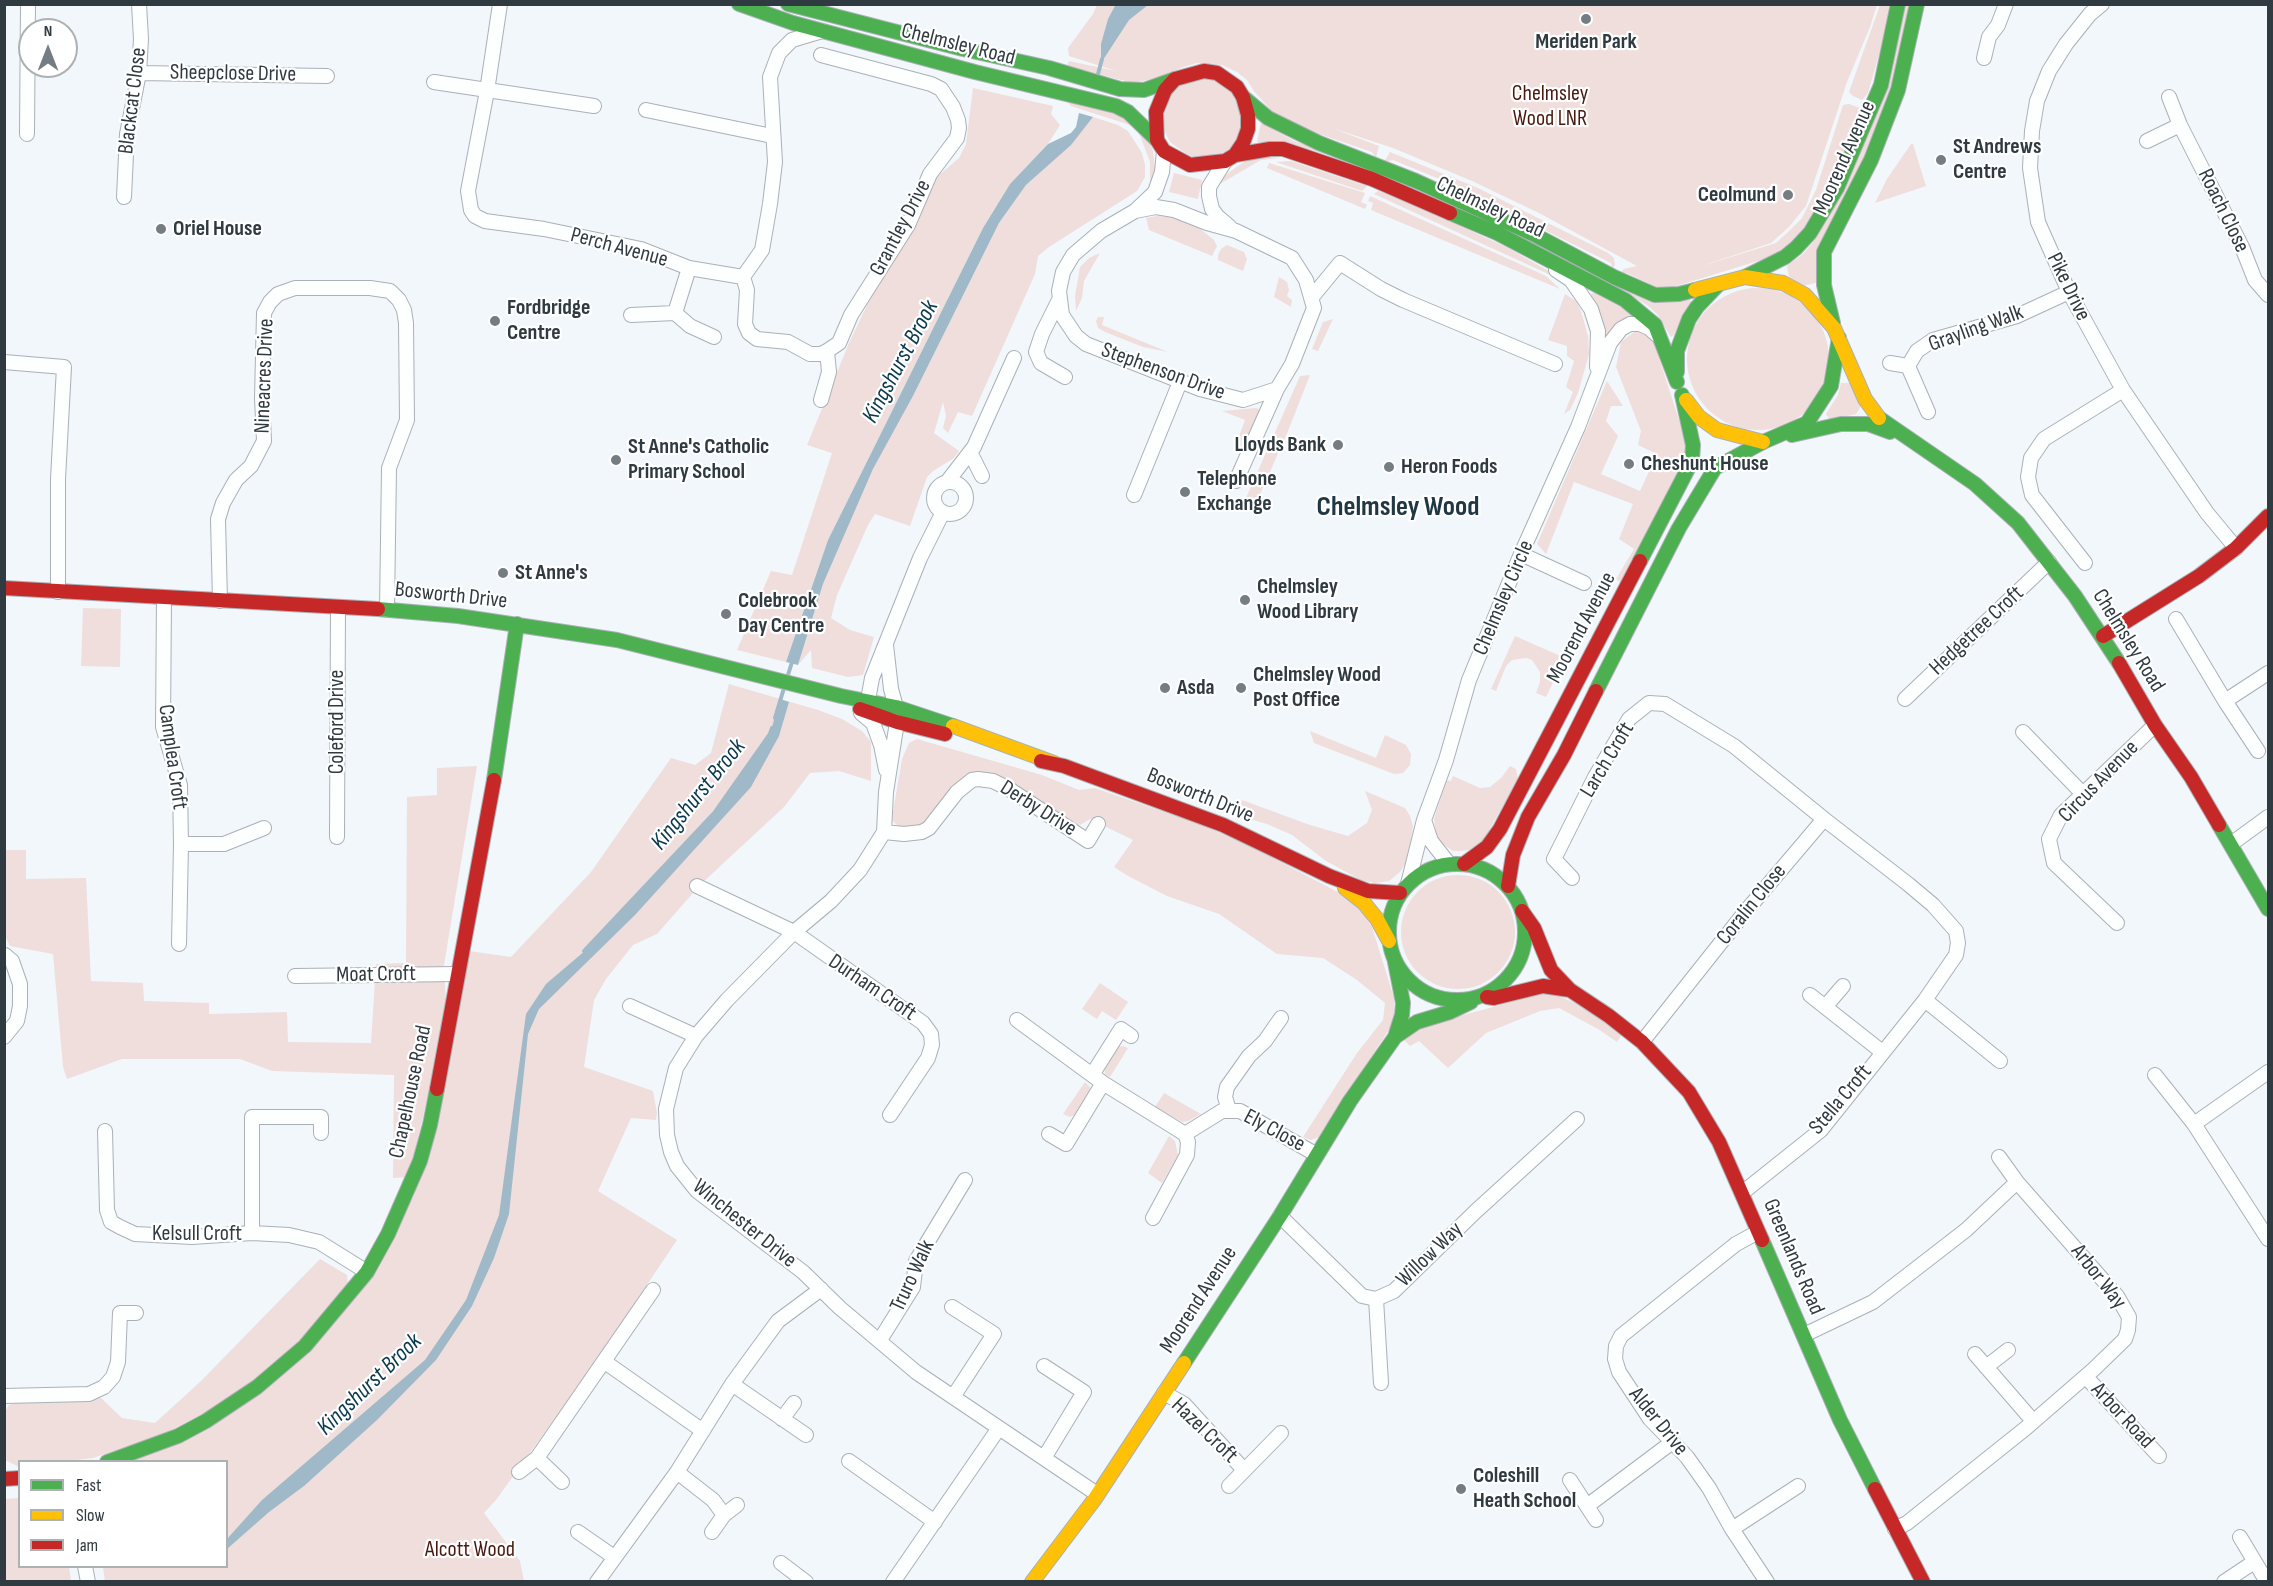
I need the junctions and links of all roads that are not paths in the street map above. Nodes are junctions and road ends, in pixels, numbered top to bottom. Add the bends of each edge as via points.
1 (28, 4) edge
2 (139, 4) edge
3 (500, 4) edge
4 (739, 4) edge
5 (788, 4) edge
6 (1898, 4) edge
7 (1917, 4) edge
8 (2006, 4) edge
9 (2102, 4) edge
10 (824, 31) junction
11 (821, 55) dead end
12 (1984, 58) dead end
13 (140, 73) junction
14 (327, 76) dead end
15 (1175, 79) junction
16 (434, 82) dead end
17 (487, 91) junction
18 (2169, 97) dead end
19 (1243, 98) junction
20 (594, 105) dead end
21 (646, 110) dead end
22 (2180, 125) junction
23 (27, 134) dead end
24 (772, 136) junction
25 (2147, 141) dead end
26 (1161, 145) junction
27 (1230, 158) junction
28 (124, 197) dead end
29 (1135, 211) junction
30 (1236, 231) junction
31 (1497, 233) junction
32 (689, 268) junction
33 (743, 277) junction
34 (1745, 277) junction
35 (1718, 285) junction
36 (2069, 292) junction
37 (2268, 295) edge
38 (1312, 297) junction
39 (1059, 300) junction
40 (675, 313) junction
41 (631, 315) dead end
42 (1837, 333) junction
43 (714, 338) dead end
44 (1661, 338) junction
45 (827, 351) junction
46 (1014, 358) dead end
47 (4, 362) edge
48 (1890, 363) dead end
49 (1555, 364) dead end
50 (1908, 366) junction
51 (1065, 377) dead end
52 (1597, 381) junction
53 (1180, 382) junction
54 (1680, 388) junction
55 (1276, 389) junction
56 (2123, 390) junction
57 (821, 400) dead end
58 (1928, 412) dead end
59 (1903, 437) junction
60 (1770, 439) junction
61 (970, 454) junction
62 (982, 476) dead end
63 (947, 482) junction
64 (1236, 482) dead end
65 (1134, 495) dead end
66 (943, 512) junction
67 (2268, 516) edge
68 (2236, 548) junction
69 (1521, 554) junction
70 (2049, 562) junction
71 (2085, 563) dead end
72 (1584, 583) dead end
73 (4, 588) edge
74 (58, 592) junction
75 (164, 598) junction
76 (220, 601) junction
77 (338, 607) junction
78 (387, 610) junction
79 (2176, 619) dead end
80 (517, 624) junction
81 (2103, 636) junction
82 (886, 645) junction
83 (2268, 673) edge
84 (1905, 699) dead end
85 (2225, 701) junction
86 (862, 704) junction
87 (896, 707) junction
88 (897, 722) junction
89 (2155, 725) junction
90 (2023, 732) dead end
91 (2258, 751) dead end
92 (1054, 763) junction
93 (888, 778) junction
94 (2082, 793) junction
95 (2268, 817) edge
96 (1824, 819) junction
97 (1425, 820) junction
98 (1098, 824) dead end
99 (264, 828) dead end
100 (884, 832) junction
101 (337, 837) dead end
102 (181, 844) junction
103 (2231, 844) junction
104 (1449, 864) junction
105 (1464, 864) junction
106 (1329, 876) junction
107 (1572, 878) dead end
108 (698, 886) dead end
109 (1508, 886) junction
110 (1404, 888) junction
111 (2268, 909) edge
112 (1522, 911) junction
113 (2117, 922) dead end
114 (794, 932) junction
115 (1389, 941) junction
116 (179, 944) dead end
117 (5, 955) edge
118 (1395, 962) junction
119 (457, 974) junction
120 (295, 975) dead end
121 (1844, 986) dead end
122 (1570, 990) junction
123 (1810, 995) dead end
124 (1479, 998) junction
125 (1925, 1000) junction
126 (630, 1006) dead end
127 (1825, 1007) junction
128 (1281, 1018) dead end
129 (1017, 1020) dead end
130 (696, 1036) junction
131 (1131, 1036) dead end
132 (4, 1037) edge
133 (1395, 1037) junction
134 (1642, 1042) junction
135 (1881, 1051) junction
136 (2000, 1061) dead end
137 (2268, 1072) edge
138 (2155, 1075) dead end
139 (1097, 1079) junction
140 (1229, 1110) junction
141 (890, 1115) dead end
142 (1576, 1119) dead end
143 (2194, 1124) junction
144 (105, 1131) dead end
145 (321, 1133) dead end
146 (1049, 1134) dead end
147 (1185, 1134) junction
148 (1317, 1155) junction
149 (1999, 1157) dead end
150 (965, 1180) dead end
151 (2017, 1182) junction
152 (1742, 1193) junction
153 (1280, 1215) junction
154 (1153, 1218) dead end
155 (1758, 1232) junction
156 (252, 1233) junction
157 (2268, 1239) edge
158 (368, 1272) junction
159 (821, 1289) junction
160 (653, 1290) dead end
161 (1376, 1299) junction
162 (952, 1307) dead end
163 (136, 1313) dead end
164 (1804, 1335) junction
165 (880, 1340) junction
166 (2008, 1350) dead end
167 (1975, 1354) dead end
168 (605, 1362) junction
169 (1044, 1366) dead end
170 (1986, 1367) junction
171 (2086, 1377) junction
172 (1381, 1383) dead end
173 (732, 1384) junction
174 (1164, 1393) junction
175 (4, 1396) edge
176 (953, 1397) junction
177 (794, 1403) dead end
178 (782, 1419) junction
179 (2033, 1421) junction
180 (999, 1428) junction
181 (703, 1431) junction
182 (1281, 1434) dead end
183 (807, 1435) dead end
184 (1671, 1443) junction
185 (2159, 1456) dead end
186 (537, 1458) junction
187 (1044, 1458) junction
188 (110, 1460) edge
189 (849, 1461) dead end
190 (1244, 1470) junction
191 (519, 1472) dead end
192 (676, 1472) junction
193 (1570, 1480) dead end
194 (562, 1482) dead end
195 (1228, 1486) dead end
196 (1798, 1486) dead end
197 (1097, 1494) junction
198 (737, 1505) dead end
199 (1587, 1506) junction
200 (724, 1515) junction
201 (1596, 1520) dead end
202 (935, 1522) junction
203 (1895, 1529) junction
204 (1732, 1530) junction
205 (578, 1532) dead end
206 (711, 1532) dead end
207 (2240, 1537) dead end
208 (614, 1557) junction
209 (2254, 1562) junction
210 (781, 1563) dead end
211 (1035, 1580) edge
212 (597, 1581) edge
213 (806, 1581) edge
214 (893, 1581) edge
215 (1767, 1581) edge
216 (1923, 1581) edge
217 (2223, 1581) edge
218 (2267, 1581) edge

1 - 23 street
2 - 13 street, Blackcat Close
3 - 17 street, Perch Avenue
4 - 10 street, Chelmsley Road
5 - 15 street, Chelmsley Road via 1120,89 1144,90
6 - 34 street, Moorend Avenue via 1881,85 1837,188 1810,233 1796,248
7 - 42 street, Moorend Avenue via 1898,90 1871,160 1824,252 1824,285
8 - 12 street via 1989,37
9 - 36 street, Pike Drive via 2078,29 2049,71 2037,101 2032,131 2030,168 2038,222
10 - 24 street via 792,40 779,52 770,77
10 - 26 street, Chelmsley Road via 1116,105
11 - 45 street, Grantley Drive via 941,89 953,106 959,128 950,150 930,174 908,225 851,315 839,343
13 - 14 street, Sheepclose Drive
13 - 28 street, Blackcat Close via 128,134
15 - 19 street via 1204,71 1217,73 1237,87
15 - 26 street via 1165,90 1156,112
16 - 17 street
17 - 20 street
17 - 32 street, Perch Avenue via 468,191 475,216 641,249
18 - 22 street, Roach Close
19 - 27 street via 1248,129 1243,143
19 - 35 street, Chelmsley Road via 1268,118 1319,143 1527,231 1654,295
21 - 24 street
22 - 25 street
22 - 37 street, Roach Close via 2227,215 2255,280
24 - 33 street via 775,162 762,250
26 - 27 street via 1190,165
26 - 29 street via 1162,172 1155,192
27 - 30 street via 1209,187 1209,196 1216,216
27 - 31 street, Chelmsley Road via 1283,149 1372,179
29 - 30 street via 1156,207 1174,210
29 - 39 street via 1101,231 1073,255 1063,272
30 - 38 street via 1292,258
31 - 44 street, Chelmsley Road via 1625,300 1646,316
31 - 52 street, Chelmsley Circle via 1571,280 1591,309 1598,331
32 - 33 street, Perch Avenue
32 - 40 street
33 - 45 street via 747,290 745,324 749,333 757,339 788,342 810,354
34 - 35 street
34 - 42 street via 1783,283 1804,295
35 - 54 street via 1697,307 1680,339
36 - 50 street, Grayling Walk via 2017,316 1933,340 1917,351
36 - 56 street, Pike Drive
38 - 49 street via 1340,263 1403,300
38 - 55 street via 1314,308 1305,336
39 - 51 street via 1036,352 1041,363
39 - 53 street, Stephenson Drive via 1062,315 1086,345
40 - 41 street
40 - 43 street
42 - 59 street, Chelmsley Road via 1865,399 1880,419
42 - 60 street via 1834,371 1824,399 1806,423
44 - 52 street, Chelmsley Circle via 1640,324 1621,329 1610,343
44 - 54 street, Chelmsley Road
45 - 57 street via 829,372
46 - 61 street
47 - 74 street via 64,367 58,479
48 - 50 street, Grayling Walk
50 - 58 street
52 - 69 street, Chelmsley Circle
53 - 55 street, Stephenson Drive via 1243,400
53 - 65 street
54 - 60 street via 1699,417 1717,430
54 - 105 street, Moorend Avenue via 1694,445 1689,468 1500,829 1486,847
55 - 64 street
56 - 68 street, Pike Drive via 2207,513
56 - 71 street via 2044,439 2031,458 2028,477 2032,495
59 - 60 street, Chelmsley Road via 1868,424 1842,424
59 - 70 street, Chelmsley Road via 1975,484 2018,523
60 - 109 street, Moorend Avenue via 1715,468 1701,489 1564,756 1527,817 1513,855
61 - 62 street
61 - 63 street
63 - 66 street via 938,487 934,496 936,506
63 - 66 street via 961,486 966,500 957,512
66 - 82 street
67 - 68 street
68 - 81 street
69 - 72 street
69 - 97 street, Chelmsley Circle via 1469,680
70 - 81 street, Chelmsley Road
70 - 84 street, Hedgetree Croft
73 - 74 street, Bosworth Drive
74 - 75 street, Bosworth Drive
75 - 76 street, Bosworth Drive
75 - 102 street, Camplea Croft via 163,728 180,785
76 - 77 street, Bosworth Drive
76 - 78 street, Nineacres Drive via 218,519 236,480 251,466 264,441 264,313 278,294 295,288 370,288 390,291 404,310 406,323 407,420 389,468
77 - 78 street, Bosworth Drive
77 - 101 street, Coleford Drive
78 - 80 street, Bosworth Drive
79 - 85 street
80 - 86 street, Bosworth Drive via 617,640 832,693
80 - 119 street, Chapelhouse Road via 498,758
81 - 89 street, Chelmsley Road
82 - 86 street
82 - 87 street, Winchester Drive
83 - 85 street
85 - 91 street
86 - 87 street, Bosworth Drive
86 - 88 street, Bosworth Drive
86 - 93 street, Winchester Drive via 881,745
87 - 88 street, Winchester Drive
87 - 92 street, Bosworth Drive
88 - 92 street, Bosworth Drive
88 - 93 street, Winchester Drive
89 - 94 street, Circus Avenue
89 - 103 street, Chelmsley Road
90 - 94 street
92 - 106 street, Bosworth Drive via 1223,825
93 - 100 street, Winchester Drive
94 - 113 street, Circus Avenue via 2061,815 2049,846 2054,863
95 - 103 street
96 - 107 street, Larch Croft via 1734,746 1665,704 1649,703 1629,719 1554,859
96 - 125 street, Stella Croft via 1933,905 1956,931 1956,955
96 - 134 street, Coralin Close
97 - 104 street via 1431,841
97 - 110 street, Chelmsley Circle
98 - 100 street, Derby Drive via 1088,841 1009,789 978,779 957,792 922,832
99 - 102 street via 224,844
100 - 114 street, Winchester Drive via 860,870
102 - 116 street, Camplea Croft
103 - 111 street, Chelmsley Road
104 - 105 street
104 - 110 street via 1426,871
105 - 109 street via 1484,869
106 - 110 street, Bosworth Drive via 1368,891
106 - 115 street, Bosworth Drive via 1364,903
108 - 114 street
109 - 112 street
110 - 115 street via 1392,909
112 - 122 street, Greenlands Road via 1534,928 1551,970
112 - 124 street via 1525,936 1519,961 1500,985
114 - 130 street, Winchester Drive
114 - 141 street, Durham Croft via 923,1023 931,1034 928,1058
115 - 118 street
117 - 132 street via 12,961 20,984 20,1006 17,1022
118 - 124 street via 1420,990 1442,999
118 - 133 street, Moorend Avenue via 1403,1003
119 - 120 street, Moat Croft
119 - 158 street, Chapelhouse Road via 420,1161
121 - 127 street
122 - 124 street, Greenlands Road via 1543,986
122 - 134 street, Greenlands Road
123 - 127 street, Stella Croft
124 - 133 street, Moorend Avenue via 1417,1022
125 - 135 street, Stella Croft
125 - 136 street
126 - 130 street
127 - 135 street, Stella Croft
128 - 140 street, Ely Close via 1227,1087
129 - 139 street
130 - 159 street, Winchester Drive via 676,1068 666,1109 667,1135 677,1166 697,1191
131 - 139 street via 1121,1029
133 - 148 street, Moorend Avenue
134 - 152 street, Greenlands Road via 1689,1092 1719,1142
135 - 152 street, Stella Croft via 1821,1130
137 - 143 street
138 - 143 street
139 - 146 street via 1066,1144
139 - 147 street
140 - 147 street, Ely Close
140 - 148 street, Ely Close via 1240,1111
142 - 161 street, Willow Way via 1394,1291
143 - 157 street
144 - 156 street, Kelsull Croft via 107,1210 111,1222 135,1234 192,1237
145 - 156 street via 321,1117 252,1117
147 - 154 street via 1187,1155
148 - 153 street, Moorend Avenue
149 - 151 street, Arbor Way
150 - 165 street, Truro Walk via 916,1261 913,1287
151 - 164 street via 1966,1230 1873,1302
151 - 171 street, Arbor Way via 2117,1296 2129,1317 2125,1339
152 - 155 street, Greenlands Road
153 - 161 street, Willow Way via 1362,1296
153 - 174 street, Moorend Avenue
155 - 164 street, Greenlands Road
155 - 184 street, Alder Drive via 1736,1244 1659,1305 1621,1336 1616,1346 1619,1372
156 - 158 street, Kelsull Croft via 319,1242
158 - 188 street, Chapelhouse Road via 305,1346 257,1387 178,1436
159 - 165 street, Winchester Drive
159 - 173 street via 778,1321
160 - 168 street
161 - 172 street
162 - 176 street via 994,1334
163 - 175 street via 120,1313 118,1362 104,1387 89,1394
164 - 203 street, Greenlands Road via 1840,1420
165 - 176 street, Winchester Drive via 916,1372
166 - 170 street
167 - 170 street
168 - 181 street
168 - 186 street
169 - 187 street via 1084,1392
170 - 179 street
171 - 179 street, Arbor Way
171 - 185 street, Arbor Road
173 - 178 street
173 - 181 street
174 - 190 street, Hazel Croft via 1184,1404
174 - 197 street, Moorend Avenue
176 - 180 street, Winchester Drive
177 - 178 street
178 - 183 street
179 - 203 street, Arbor Way
180 - 187 street, Winchester Drive
180 - 202 street
181 - 192 street
182 - 190 street, Hazel Croft
184 - 199 street
184 - 204 street, Alder Drive via 1687,1457 1709,1488
186 - 191 street
186 - 194 street
187 - 197 street, Winchester Drive
189 - 202 street
190 - 195 street, Hazel Croft
192 - 200 street via 713,1500
192 - 208 street
193 - 199 street
196 - 204 street
197 - 211 street, Moorend Avenue
198 - 200 street
199 - 201 street
200 - 206 street
202 - 214 street
203 - 216 street, Greenlands Road
204 - 215 street, Alder Drive
205 - 208 street
207 - 209 street
208 - 212 street
209 - 217 street
209 - 218 street
210 - 213 street

